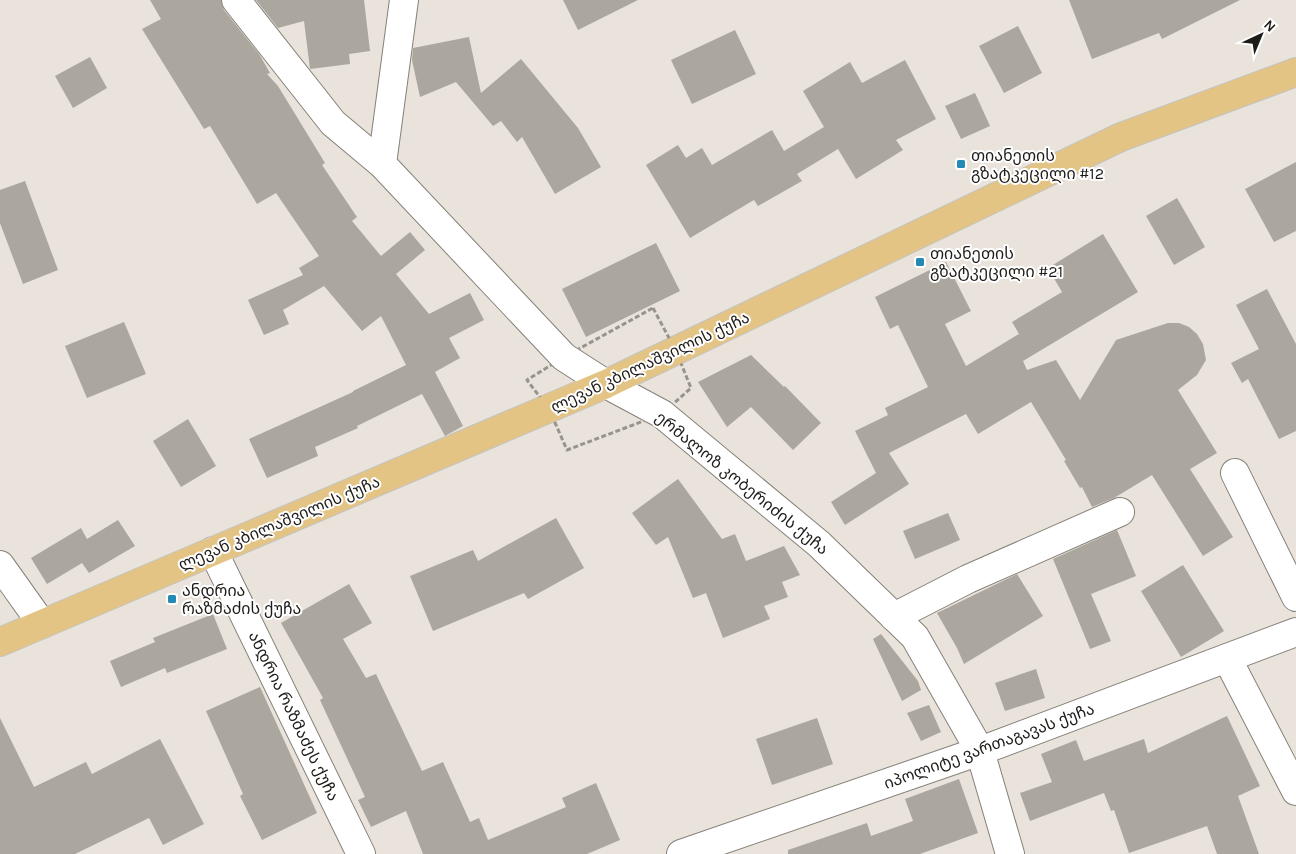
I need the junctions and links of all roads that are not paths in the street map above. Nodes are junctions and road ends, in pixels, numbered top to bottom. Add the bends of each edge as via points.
1 (236, 0) edge
2 (404, 0) edge
3 (1296, 72) edge
4 (382, 164) junction
5 (606, 384) junction
6 (1235, 473) dead end
7 (1120, 512) dead end
8 (213, 551) junction
9 (0, 564) edge
10 (1296, 597) edge
11 (894, 617) junction
12 (42, 624) junction
13 (1296, 632) edge
14 (0, 642) edge
15 (1227, 658) junction
16 (980, 751) junction
17 (1296, 791) edge
18 (362, 854) edge
19 (681, 854) edge
20 (1010, 854) edge

1 - 4 street, ერმალოზ კობერიძის ქუჩა via 333,124
2 - 4 street
3 - 5 main road, ლევან კბილაშვილის ქუჩა via 1121,138
4 - 5 street, ერმალოზ კობერიძის ქუჩა via 564,357
5 - 8 main road, ლევან კბილაშვილის ქუჩა
5 - 11 street, ერმალოზ კობერიძის ქუჩა via 662,414 819,544
6 - 10 street
7 - 11 street via 968,579
8 - 12 main road, ლევან კბილაშვილის ქუჩა
8 - 18 street, ანდრია რაზმაძეს ქუჩა
9 - 12 street
11 - 16 street, ერმალოზ კობერიძის ქუჩა via 915,637
12 - 14 main road, ლევან კბილაშვილის ქუჩა
13 - 15 street, იპოლიტე ვართაგავას ქუჩა
15 - 16 street, იპოლიტე ვართაგავას ქუჩა
15 - 17 street
16 - 19 street, იპოლიტე ვართაგავას ქუჩა
16 - 20 street, ერმალოზ კობერიძის ქუჩა

